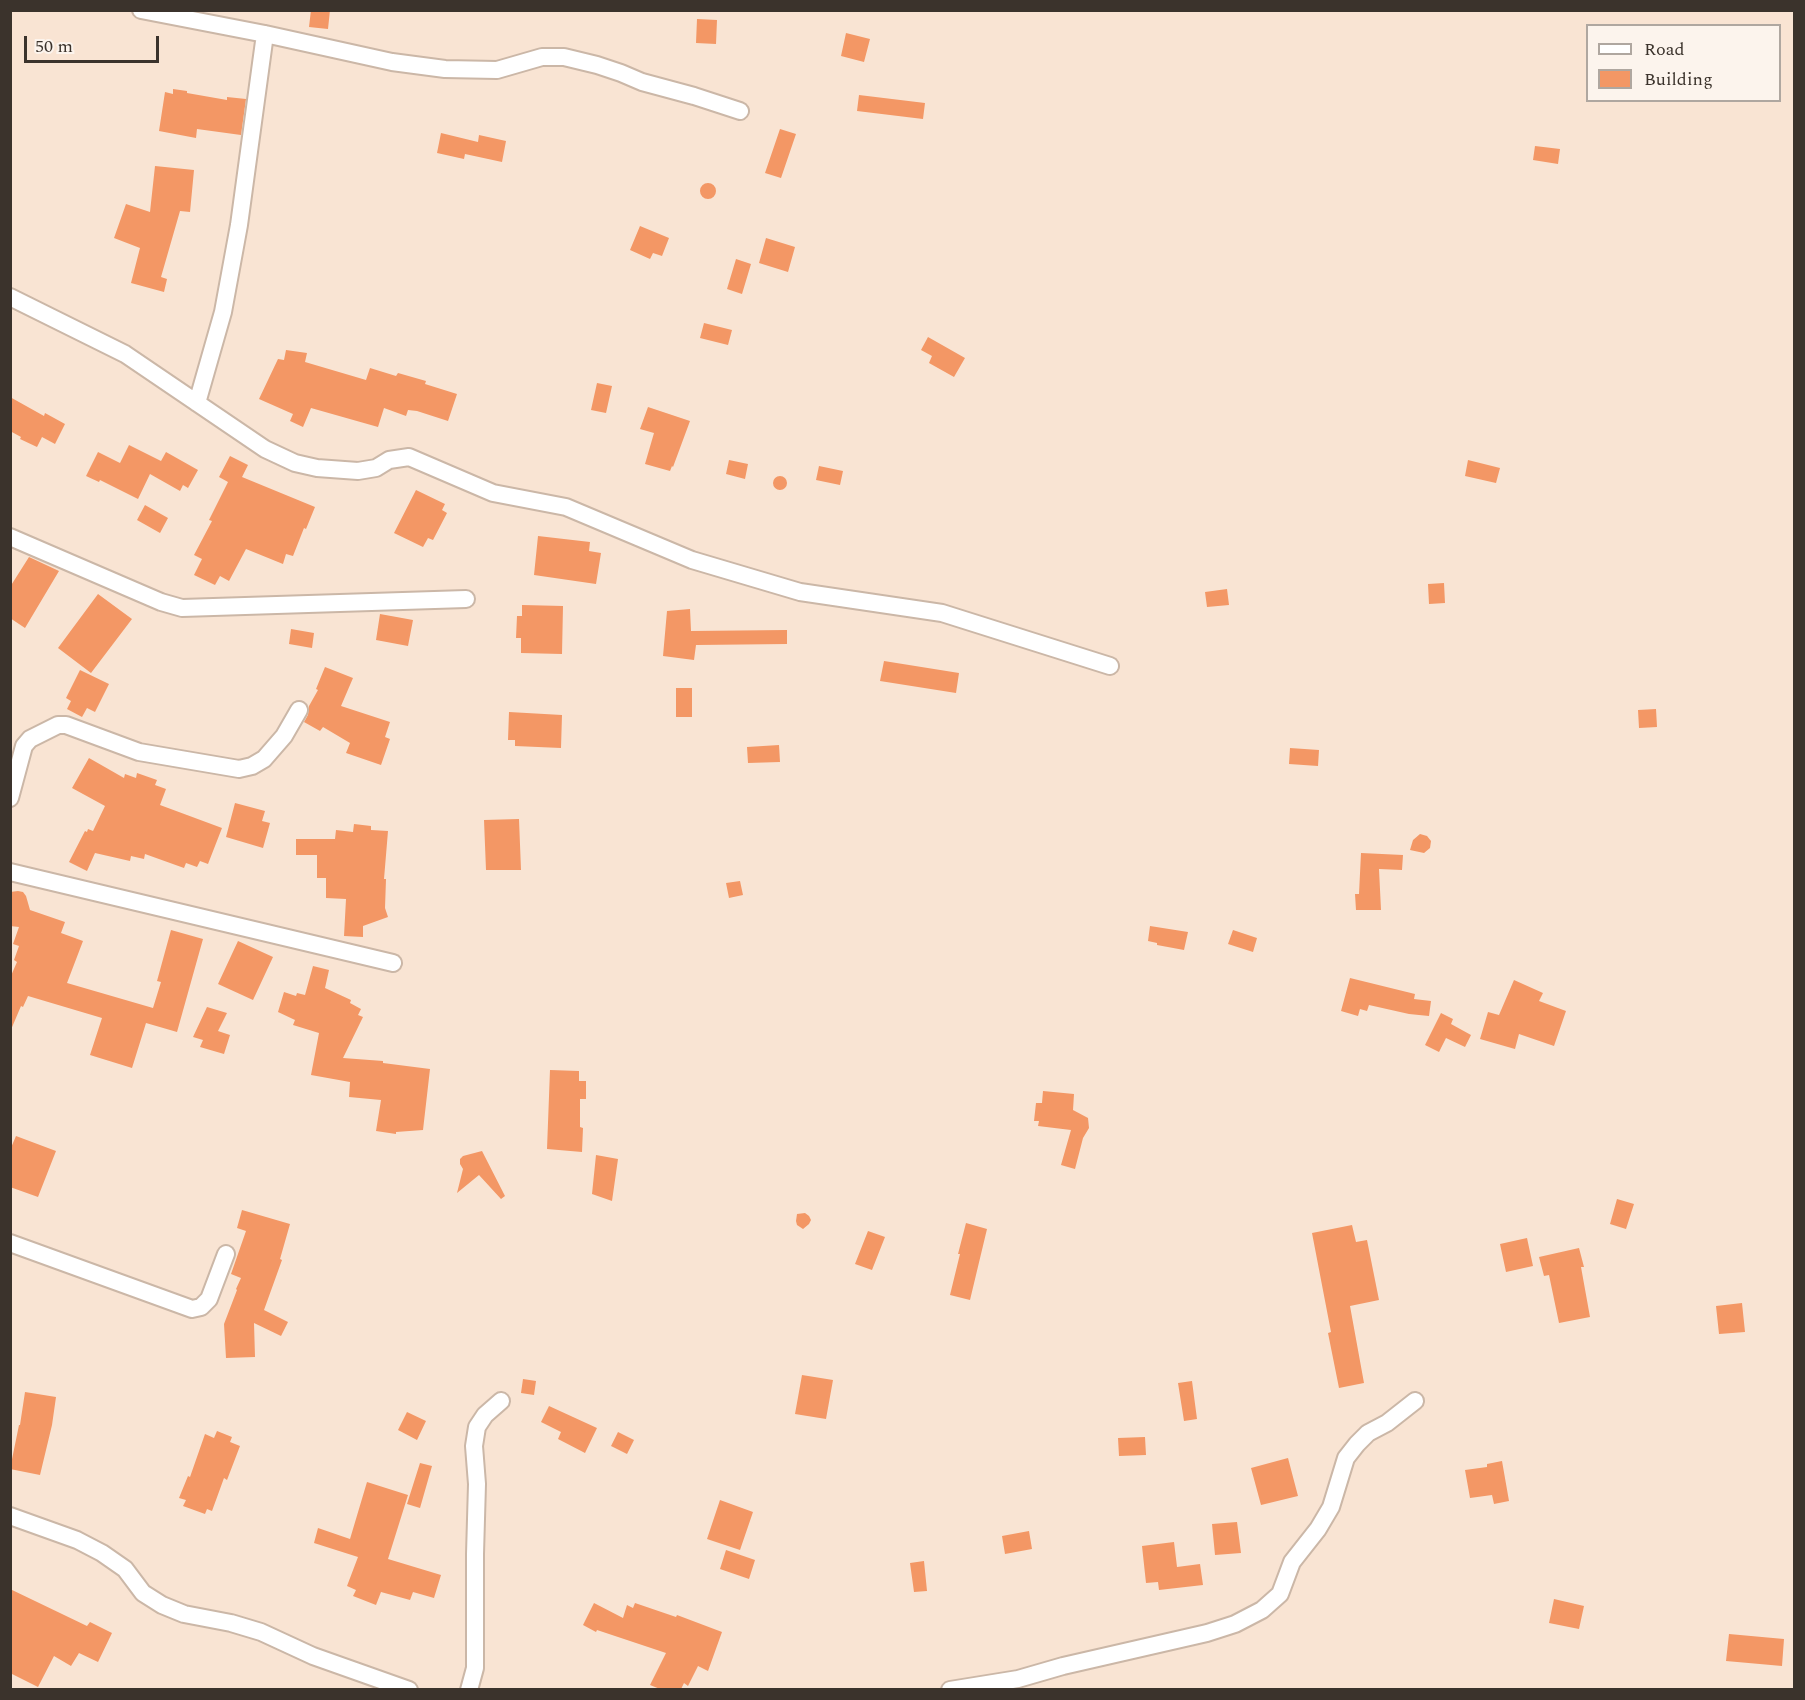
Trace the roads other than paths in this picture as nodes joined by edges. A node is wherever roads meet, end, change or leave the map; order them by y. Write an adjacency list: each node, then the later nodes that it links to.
1 (141, 10): 2 (street)
2 (265, 34): 3 (street); 5 (street)
3 (740, 111)
4 (10, 297): 5 (street)
5 (197, 403): 8 (street)
6 (10, 537): 7 (street)
7 (466, 599)
8 (1110, 666)
9 (299, 710): 10 (street)
10 (10, 798)
11 (10, 872): 12 (street)
12 (393, 963)
13 (10, 1243): 14 (street)
14 (226, 1254)
15 (501, 1401): 19 (street)
16 (1415, 1401): 20 (street)
17 (10, 1516): 18 (street)
18 (409, 1689)
19 (469, 1689)
20 (950, 1689)

